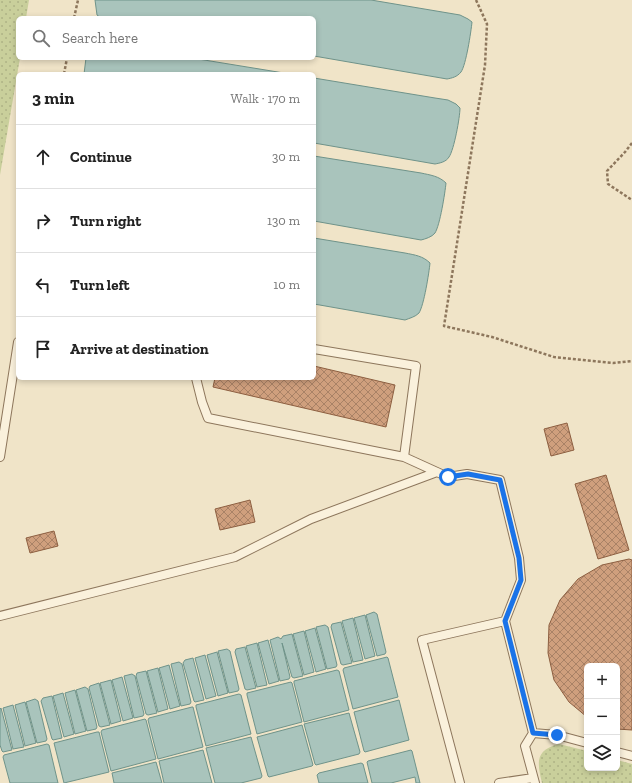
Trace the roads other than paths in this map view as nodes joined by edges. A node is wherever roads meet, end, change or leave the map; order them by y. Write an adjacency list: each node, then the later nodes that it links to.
1 (316, 349): 5 (lane)
2 (16, 355): 4 (lane)
3 (196, 380): 5 (lane)
4 (0, 457)
5 (404, 457): 6 (lane)
6 (436, 472): 7 (lane); 8 (lane)
7 (0, 616)
8 (505, 621): 9 (lane); 14 (lane)
9 (533, 733): 10 (lane); 13 (lane)
10 (584, 742)
11 (620, 753): 12 (lane)
12 (632, 756)
13 (534, 780): 15 (lane)
14 (460, 783)
15 (498, 783)

